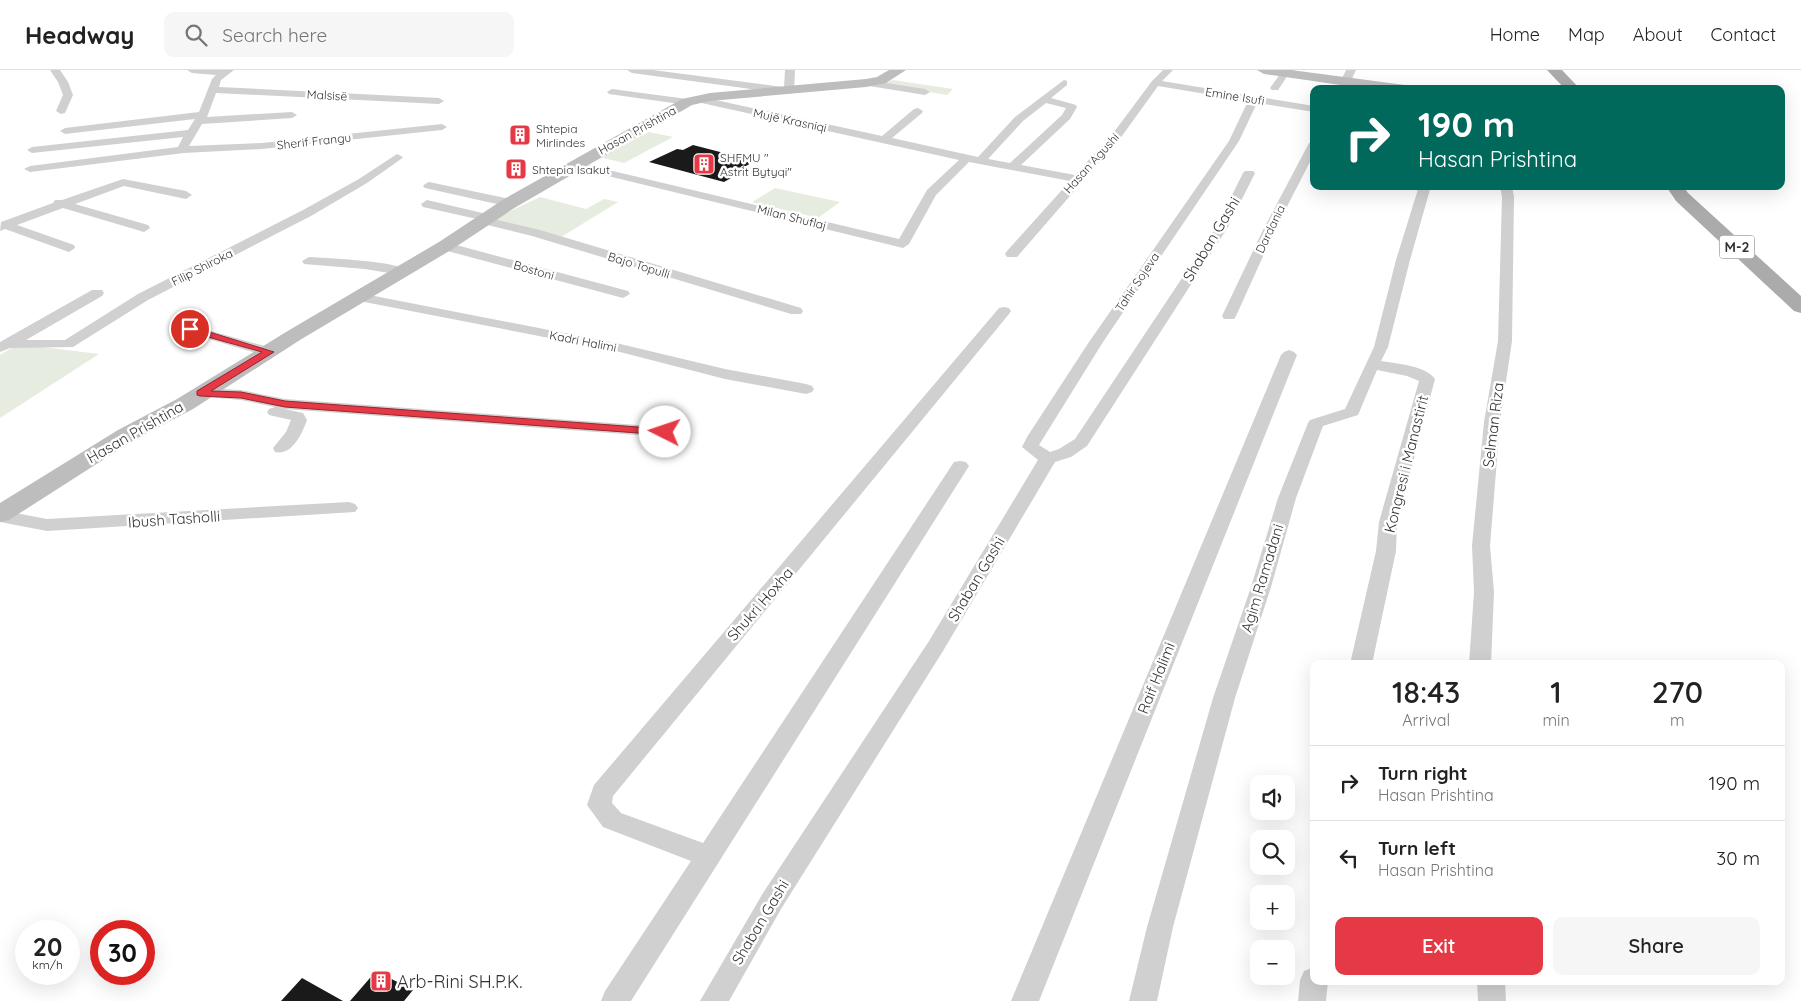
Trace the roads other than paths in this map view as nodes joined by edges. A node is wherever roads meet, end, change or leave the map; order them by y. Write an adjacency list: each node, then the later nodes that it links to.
1 (55, 70): 27 (street)
2 (192, 70): 9 (street)
3 (632, 70): 19 (street, Hasan Prishtina)
4 (790, 70): 19 (street)
5 (899, 70): 14 (street, Hasan Prishtina)
6 (1168, 70): 13 (street, Hasan Agushi)
7 (1264, 70): 10 (street)
8 (1554, 70): 16 (main road)
9 (226, 71): 18 (street)
10 (1287, 72): 11 (street); 17 (street)
11 (1346, 80): 15 (street)
12 (1064, 83): 22 (street)
13 (1155, 83): 23 (street, Emine Isufi); 45 (street, Hasan Agushi)
14 (866, 84): 19 (street, Hasan Prishtina); 21 (street, Hasan Prishtina)
15 (1379, 85)
16 (1569, 85)
17 (1275, 88)
18 (214, 90): 24 (street, Malsisë); 30 (street)
19 (789, 91): 25 (street, Hasan Prishtina)
20 (612, 92): 25 (street, Hasan Prishtina)
21 (925, 92)
22 (1044, 99): 40 (street); 42 (street)
23 (1254, 99): 26 (street, Emine Isufi); 78 (street, Tahir Sojeva)
24 (439, 101)
25 (692, 101): 34 (street, Mujë Krasniqi); 41 (street, Hasan Prishtina)
26 (1310, 108)
27 (61, 111)
28 (918, 111): 34 (street)
29 (292, 115): 30 (street, Sherif Frangu)
30 (201, 118): 32 (street, Sherif Frangu); 33 (street)
31 (442, 127): 36 (street, Sherif Frangu)
32 (65, 131)
33 (191, 132): 35 (street); 36 (street)
34 (884, 140): 39 (street, Mujë Krasniqi)
35 (32, 150)
36 (184, 150): 43 (street, Sherif Frangu)
37 (1310, 151): 68 (street, Dardania)
38 (397, 157): 70 (street, Filip Shiroka)
39 (968, 158): 40 (street, Mujë Krasniqi); 41 (street, Milan Shuflaj)
40 (980, 161): 42 (street, Mujë Krasniqi)
41 (575, 165): 52 (street, Hasan Prishtina)
42 (1012, 167): 45 (street, Mujë Krasniqi)
43 (30, 169)
44 (1249, 173): 78 (street, Shaban Gashi)
45 (1077, 179): 59 (street, Hasan Agushi)
46 (428, 186): 52 (street)
47 (1423, 190): 73 (street, Agim Ramadani)
48 (1507, 190): 83 (street, Selman Riza)
49 (1677, 190): 65 (main road, M-2)
50 (186, 195): 51 (street)
51 (60, 203): 55 (street); 56 (street)
52 (510, 203): 54 (street, Hasan Prishtina)
53 (427, 204): 54 (street)
54 (485, 219): 57 (street, Hasan Prishtina); 66 (street, Bajo Topulli)
55 (3, 226): 58 (street)
56 (144, 228)
57 (445, 246): 61 (street, Hasan Prishtina); 63 (street, Bostoni)
58 (69, 248)
59 (1012, 254)
60 (309, 261): 61 (street)
61 (401, 271): 64 (street, Hasan Prishtina)
62 (97, 292): 70 (street)
63 (623, 294)
64 (359, 297): 71 (street, Hasan Prishtina); 74 (street, Kadri Halimi)
65 (1801, 307)
66 (796, 311)
67 (1004, 311): 84 (street, Shukri Hoxha)
68 (1229, 316)
69 (190, 329): 71 (street)
70 (3, 346)
71 (270, 352): 75 (street, Hasan Prishtina)
72 (1289, 356): 89 (street, Raif Halimi)
73 (1372, 364): 82 (street, Kongresi i Manastirit); 90 (street, Agim Ramadani)
74 (806, 389)
75 (193, 398): 76 (street); 77 (street); 81 (street, Hasan Prishtina)
76 (665, 432)
77 (281, 448)
78 (1048, 458): 88 (street, Shaban Gashi)
79 (960, 466): 84 (street)
80 (349, 508): 81 (street, Ibush Tasholli)
81 (0, 515)
82 (1362, 660)
83 (1480, 660)
84 (708, 856): 87 (street)
85 (1314, 985): 91 (street)
86 (1491, 985): 92 (street)
87 (615, 1001)
88 (714, 1001)
89 (1025, 1001)
90 (1144, 1001)
91 (1312, 1001)
92 (1492, 1001)

